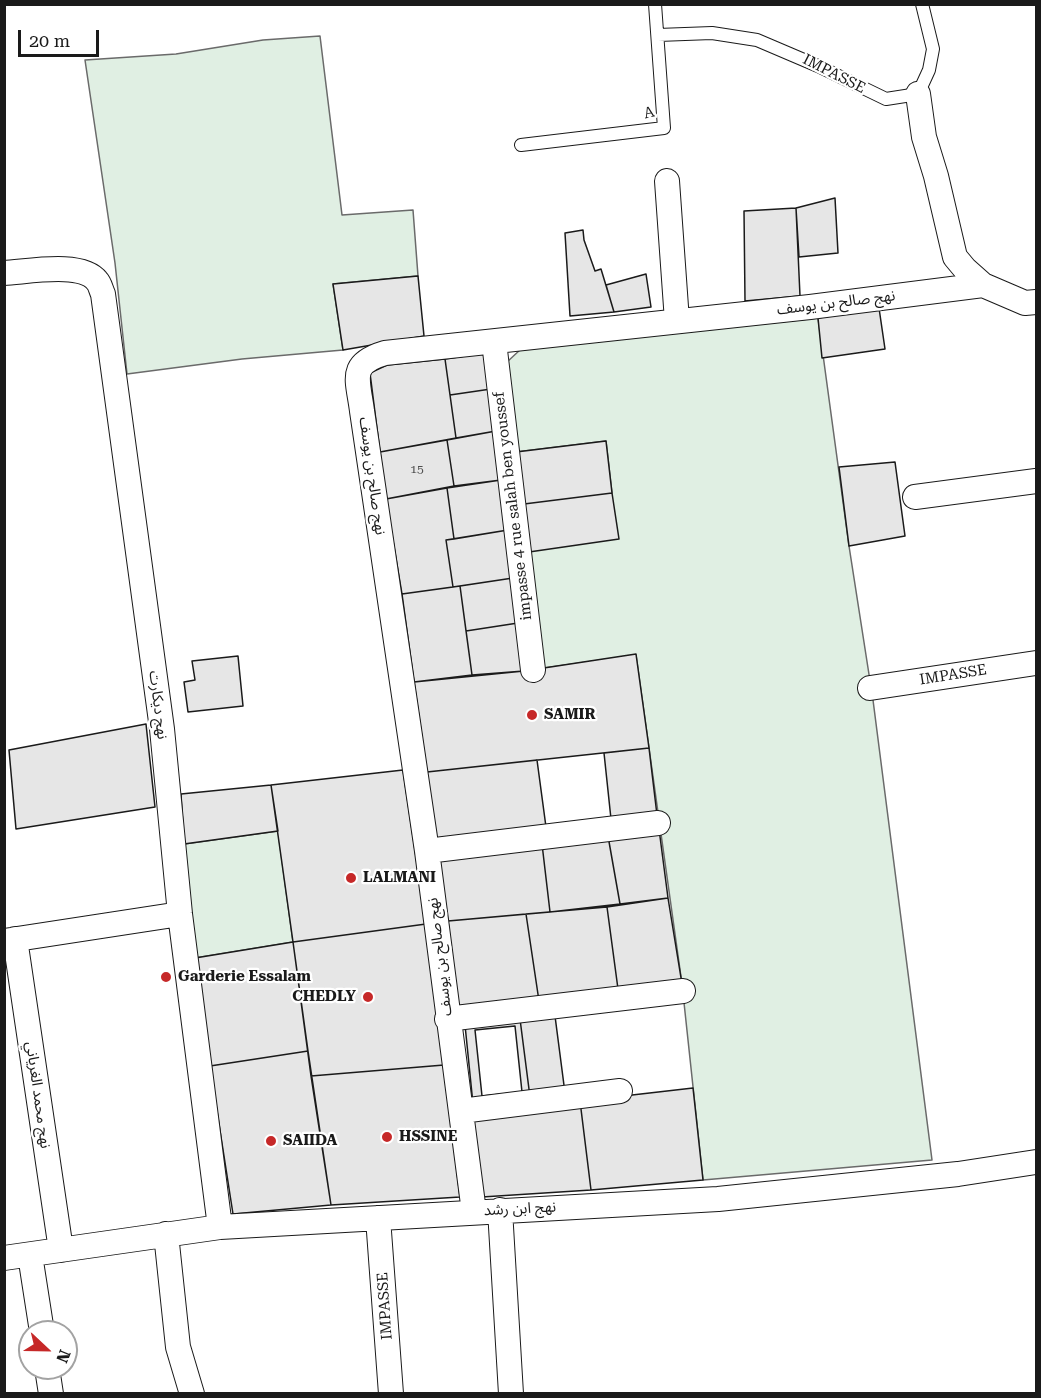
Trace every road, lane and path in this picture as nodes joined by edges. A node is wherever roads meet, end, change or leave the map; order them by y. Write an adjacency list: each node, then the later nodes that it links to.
1 (656, 4): 3 (lane, A)
2 (922, 4): 4 (lane)
3 (658, 35): 4 (lane, IMPASSE); 5 (lane, A)
4 (918, 94): 8 (street)
5 (521, 145)
6 (667, 181): 10 (street)
7 (4, 273): 19 (street, نهج ديكارت)
8 (983, 285): 9 (street); 10 (street, نهج صالح بن يوسف)
9 (1036, 302)
10 (677, 321): 11 (street, نهج صالح بن يوسف)
11 (494, 342): 15 (street, impasse 4 rue salah ben youssef); 18 (street, نهج صالح بن يوسف)
12 (1036, 481): 13 (street)
13 (915, 497)
14 (1036, 663): 16 (street, IMPASSE)
15 (533, 670)
16 (870, 688)
17 (658, 823): 18 (street)
18 (427, 851): 22 (street, نهج صالح بن يوسف)
19 (180, 914): 20 (street); 29 (street, نهج ديكارت)
20 (10, 940): 31 (street, نهج محمد الغرياني)
21 (683, 991): 22 (street)
22 (447, 1019): 24 (street, نهج صالح بن يوسف)
23 (620, 1091): 24 (street)
24 (461, 1111): 27 (street, نهج صالح بن يوسف)
25 (1036, 1162): 26 (street, نهج ابن رشد)
26 (500, 1210): 27 (street, نهج ابن رشد); 37 (street)
27 (474, 1212): 28 (street, نهج ابن رشد)
28 (378, 1218): 29 (street, نهج ابن رشد); 36 (street, IMPASSE)
29 (220, 1227): 30 (street, نهج ابن رشد)
30 (166, 1234): 31 (street, نهج ابن رشد); 35 (street)
31 (61, 1250): 32 (street, نهج ابن رشد)
32 (30, 1255): 33 (street, نهج ابن رشد); 34 (street)
33 (4, 1258)
34 (40, 1320)
35 (192, 1394)
36 (391, 1394)
37 (511, 1394)

